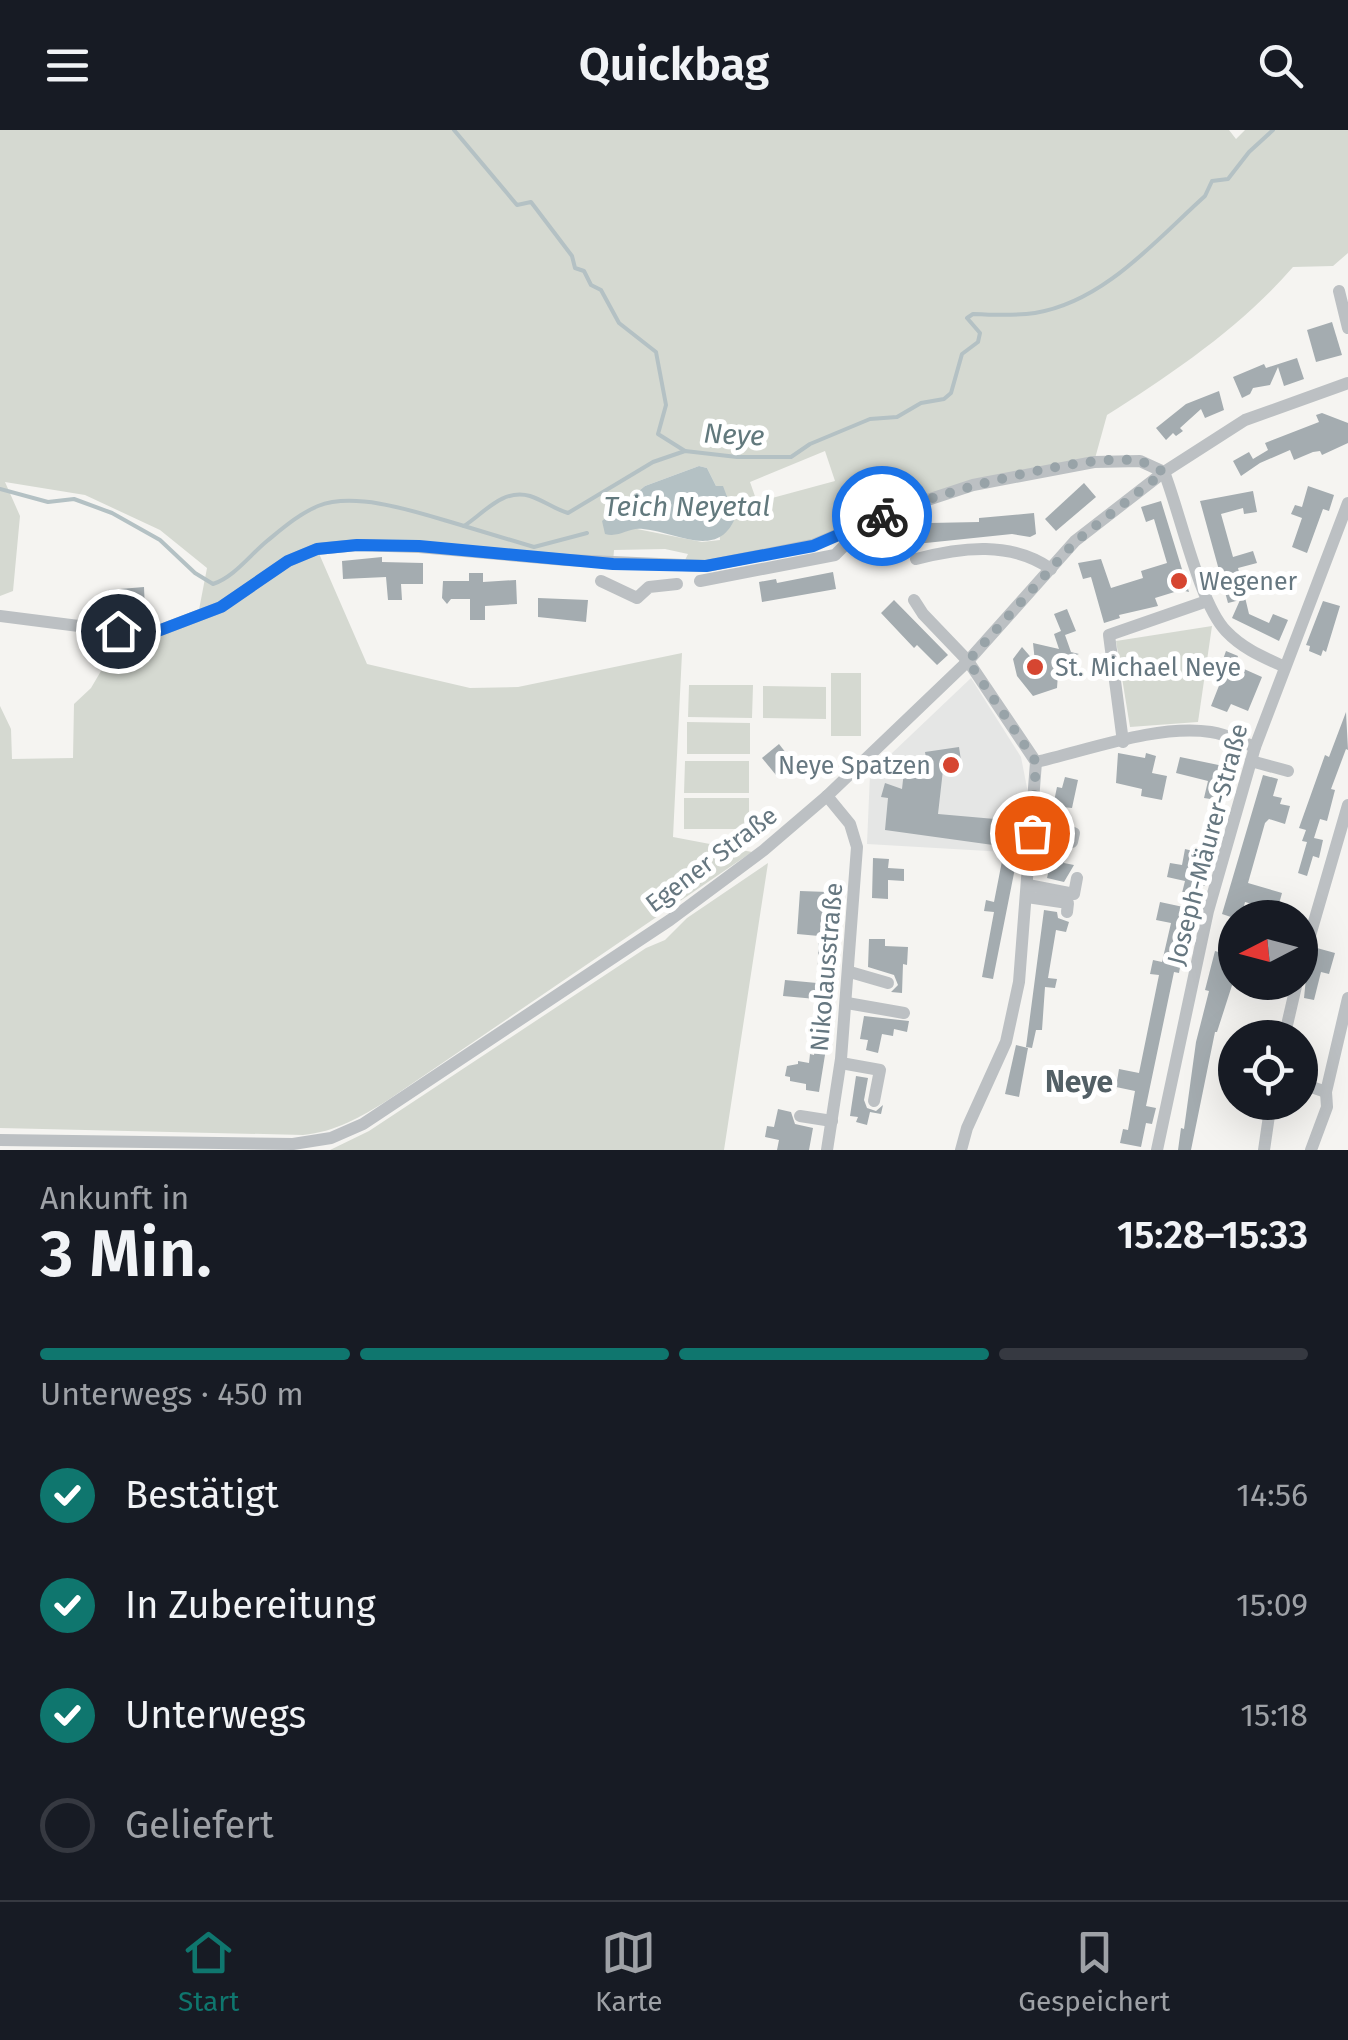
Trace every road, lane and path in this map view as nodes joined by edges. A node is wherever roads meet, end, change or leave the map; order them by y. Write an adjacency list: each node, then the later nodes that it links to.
1 (1339, 291): 2 (street)
2 (1348, 328)
3 (1348, 383): 4 (street, Egener Straße)
4 (1164, 472): 6 (street); 8 (street, Egener Straße); 13 (street)
5 (1348, 502): 16 (street, Joseph-Mäurer-Straße)
6 (849, 531): 10 (street); 14 (street)
7 (916, 560): 8 (street)
8 (1051, 569): 15 (street, Egener Straße)
9 (601, 581): 11 (street)
10 (700, 581)
11 (677, 584)
12 (914, 600): 15 (street)
13 (1207, 601): 16 (street); 17 (street)
14 (0, 616)
15 (968, 661): 19 (street); 21 (street, Egener Straße)
16 (1285, 667): 18 (street, Joseph-Mäurer-Straße)
17 (1123, 742): 18 (street); 19 (street)
18 (1253, 754): 20 (street); 45 (street, Joseph-Mäurer-Straße)
19 (1036, 762): 23 (street)
20 (1288, 771)
21 (828, 796): 29 (street, Nikolausstraße); 42 (street, Egener Straße)
22 (1348, 805): 27 (street)
23 (1032, 824): 24 (street); 26 (street)
24 (1072, 842)
25 (1077, 878): 26 (street)
26 (1028, 891): 28 (street); 44 (street)
27 (1318, 908)
28 (1067, 912)
29 (850, 972): 30 (street); 32 (street, Nikolausstraße)
30 (888, 983)
31 (1348, 998): 36 (street)
32 (847, 1003): 33 (street); 34 (street, Nikolausstraße)
33 (904, 1013)
34 (841, 1063): 37 (street); 40 (street, Nikolausstraße)
35 (1318, 1089): 36 (street)
36 (1326, 1092): 47 (street)
37 (874, 1101)
38 (800, 1116): 40 (street)
39 (1269, 1120): 46 (street)
40 (831, 1126): 41 (street); 43 (street, Nikolausstraße)
41 (814, 1128)
42 (0, 1140)
43 (827, 1150)
44 (962, 1150)
45 (1158, 1150)
46 (1264, 1150)
47 (1312, 1150)

